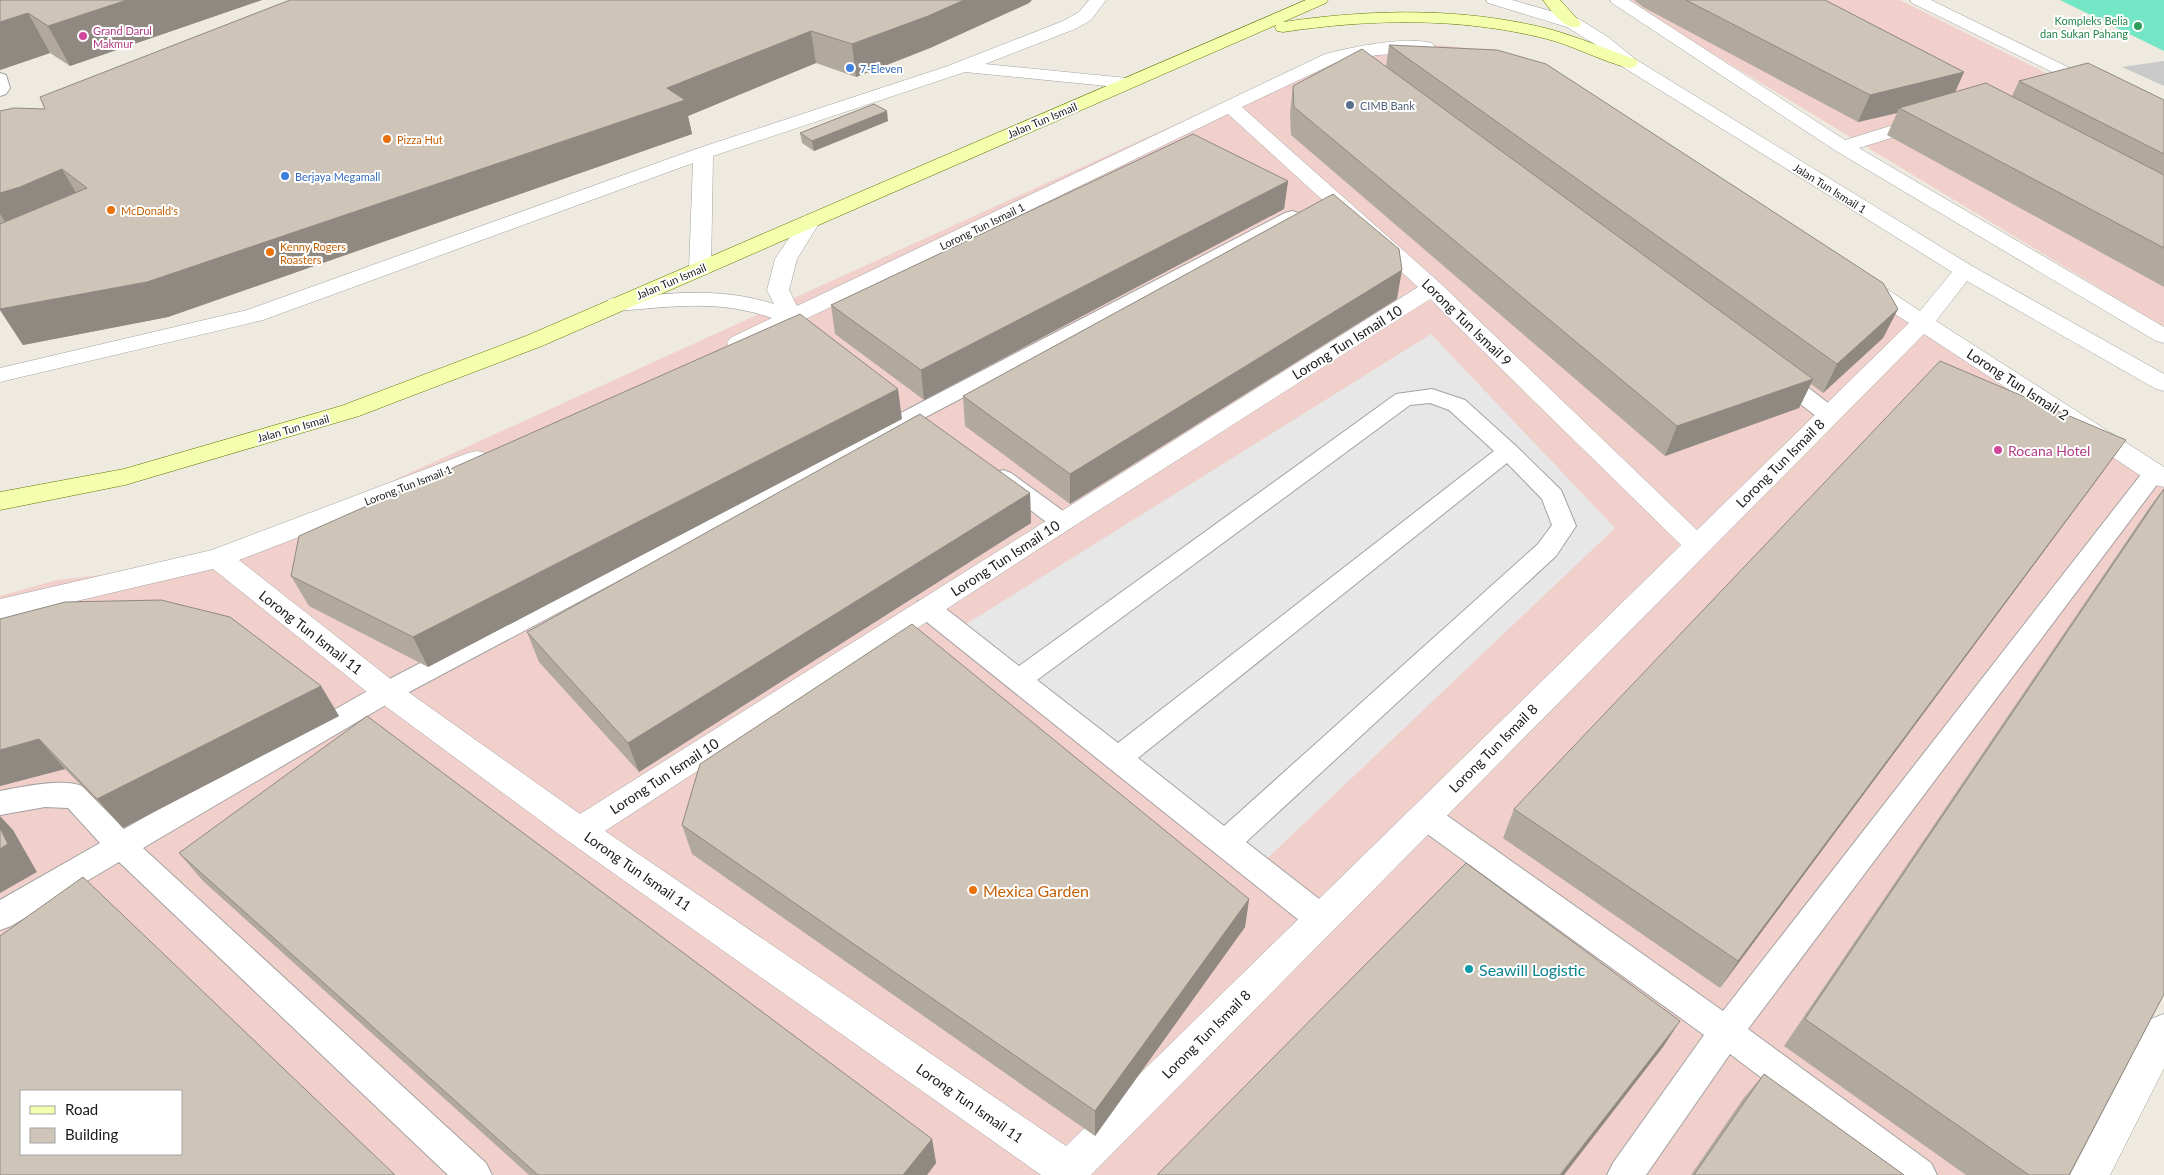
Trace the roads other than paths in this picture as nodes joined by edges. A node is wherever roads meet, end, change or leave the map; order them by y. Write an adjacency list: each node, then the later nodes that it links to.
1 (1098, 0): 12 (street)
2 (1320, 0): 8 (main road, Jalan Tun Ismail)
3 (1494, 0): 7 (street, Jalan Tun Ismail 1)
4 (1551, 0): 7 (main road)
5 (1618, 0): 22 (street)
6 (1918, 0): 15 (street)
7 (1573, 23): 11 (street, Jalan Tun Ismail 1)
8 (1226, 40): 11 (main road); 16 (main road, Jalan Tun Ismail)
9 (1445, 49): 10 (street, Lorong Tun Ismail 1)
10 (1350, 53): 13 (lane); 19 (street, Lorong Tun Ismail 1)
11 (1629, 63): 27 (street, Jalan Tun Ismail 1)
12 (954, 70): 16 (street); 23 (street)
13 (1373, 70)
14 (0, 78): 18 (lane)
15 (2077, 78): 17 (street); 21 (street)
16 (1127, 83): 25 (main road, Jalan Tun Ismail)
17 (2049, 85)
18 (0, 91)
19 (1230, 106): 24 (street, Lorong Tun Ismail 9); 32 (street, Lorong Tun Ismail 1)
20 (1943, 115): 22 (street)
21 (2164, 121)
22 (1843, 147): 33 (street)
23 (703, 153): 26 (street); 36 (street)
24 (1330, 198): 29 (street, Lorong Tun Ismail 9); 50 (lane)
25 (811, 220): 26 (main road, Jalan Tun Ismail); 32 (street)
26 (700, 268): 30 (main road, Jalan Tun Ismail)
27 (1964, 271): 31 (street, Lorong Tun Ismail 8); 37 (street, Jalan Tun Ismail 1)
28 (1848, 274): 31 (street)
29 (1432, 288): 44 (street, Lorong Tun Ismail 10); 45 (street, Lorong Tun Ismail 9)
30 (617, 304): 32 (street); 43 (main road, Jalan Tun Ismail)
31 (1922, 322): 38 (street, Lorong Tun Ismail 8); 42 (street, Lorong Tun Ismail 2)
32 (800, 323): 34 (street, Lorong Tun Ismail 1)
33 (2164, 336)
34 (714, 355)
35 (1766, 367): 38 (lane)
36 (0, 375)
37 (2164, 384)
38 (1829, 414): 45 (street, Lorong Tun Ismail 8)
39 (501, 450): 46 (street, Lorong Tun Ismail 1)
40 (1508, 450): 49 (lane); 51 (lane); 55 (lane)
41 (984, 465): 44 (lane)
42 (2159, 476): 60 (lane)
43 (0, 501)
44 (1062, 522): 47 (street, Lorong Tun Ismail 10)
45 (1698, 546): 53 (street, Lorong Tun Ismail 8)
46 (218, 558): 48 (street, Lorong Tun Ismail 1); 50 (street, Lorong Tun Ismail 11)
47 (927, 608): 49 (lane); 54 (street, Lorong Tun Ismail 10)
48 (0, 609)
49 (1018, 680): 51 (lane)
50 (387, 692): 54 (street, Lorong Tun Ismail 11); 56 (lane)
51 (1118, 758): 55 (lane)
52 (0, 803): 56 (lane)
53 (1425, 816): 58 (street, Lorong Tun Ismail 8); 60 (lane)
54 (579, 831): 61 (street, Lorong Tun Ismail 11)
55 (1225, 844): 58 (lane)
56 (121, 846): 57 (lane); 62 (lane)
57 (0, 916)
58 (1321, 919): 61 (street, Lorong Tun Ismail 8)
59 (2164, 1031): 65 (street)
60 (1726, 1032): 63 (lane); 64 (lane)
61 (1066, 1173)
62 (474, 1175)
63 (1625, 1175)
64 (1919, 1175)
65 (2089, 1175)

